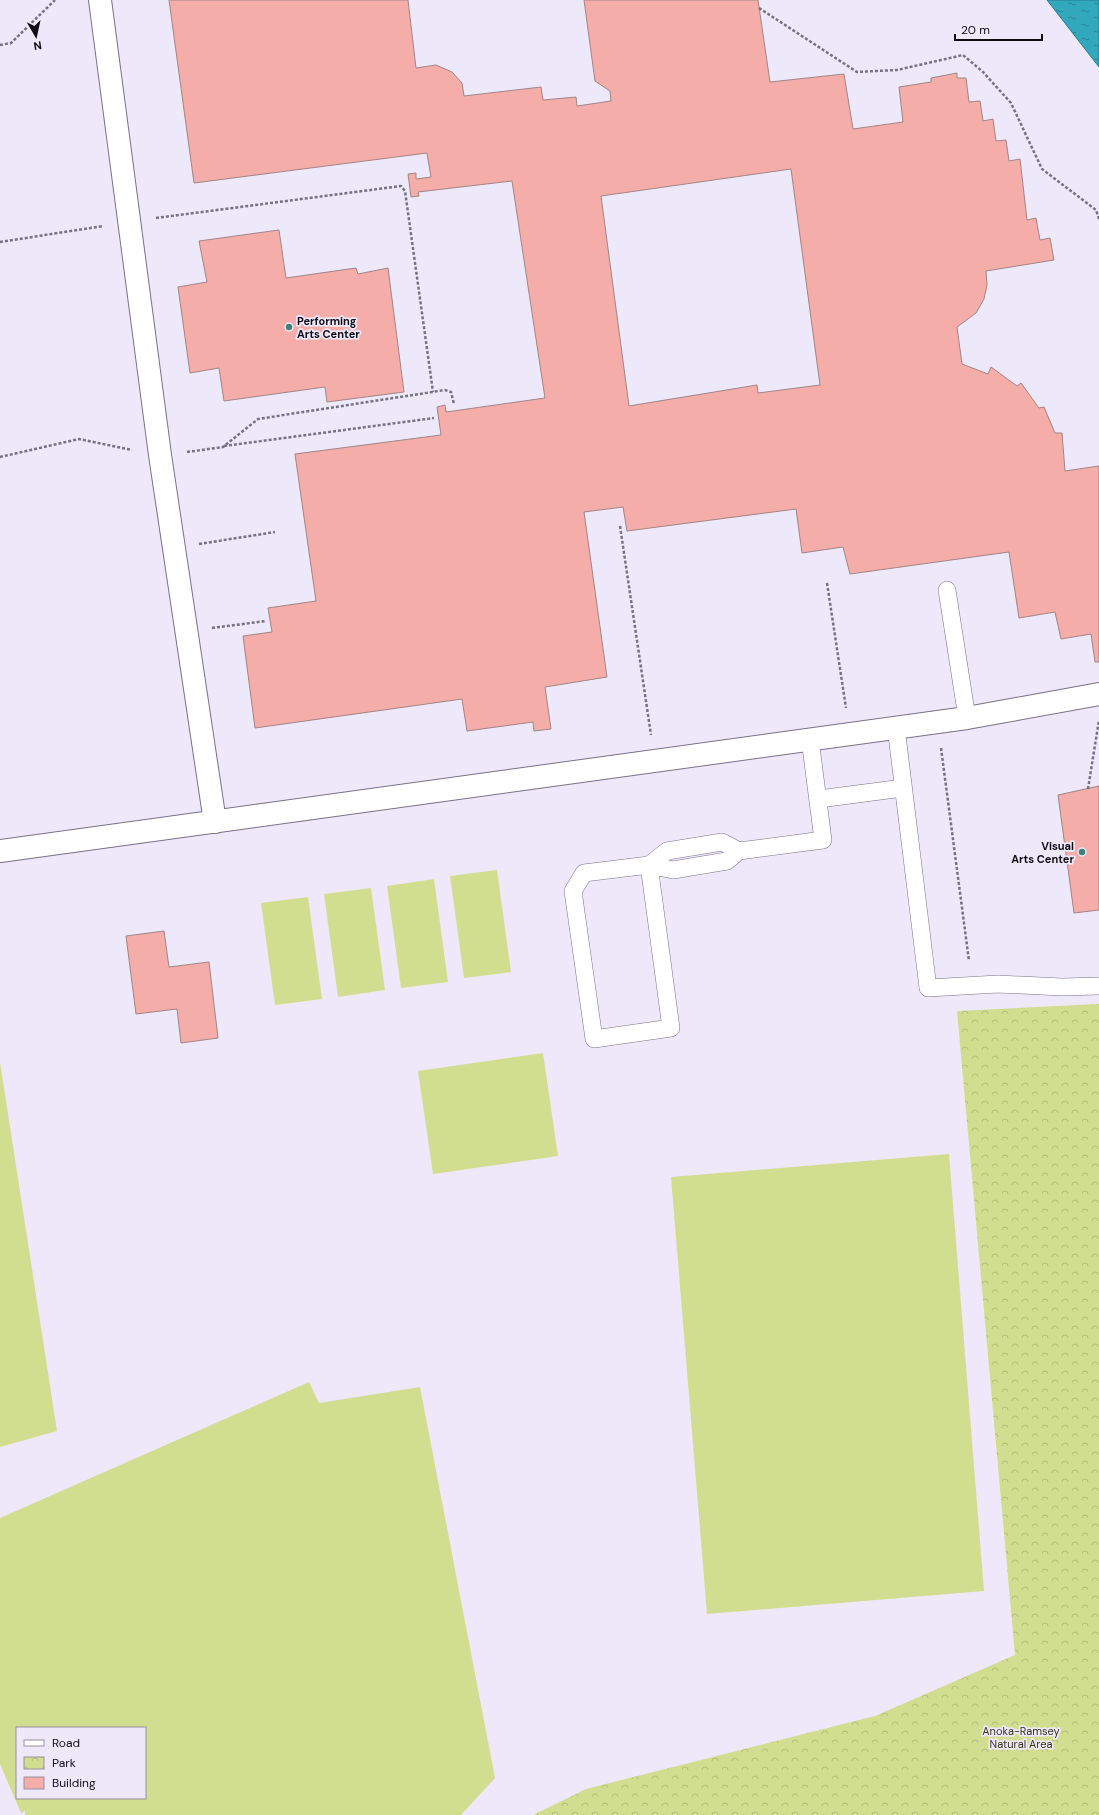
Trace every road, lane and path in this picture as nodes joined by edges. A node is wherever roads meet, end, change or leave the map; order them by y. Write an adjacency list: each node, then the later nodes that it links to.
1 (55, 0): 4 (path)
2 (100, 0): 6 (street)
3 (760, 8): 5 (path)
4 (0, 45)
5 (1099, 219)
6 (129, 222): 7 (path); 8 (path); 12 (street)
7 (0, 242)
8 (433, 392): 9 (path); 11 (path)
9 (454, 404)
10 (434, 418): 11 (path)
11 (223, 446): 12 (path)
12 (171, 454): 13 (path); 32 (street)
13 (0, 458)
14 (620, 526): 27 (path)
15 (275, 532): 16 (path)
16 (195, 545)
17 (828, 583): 22 (path)
18 (947, 590): 23 (lane)
19 (266, 620): 20 (path)
20 (207, 628)
21 (1099, 694): 23 (street)
22 (846, 713)
23 (967, 718): 25 (street)
24 (1099, 720): 30 (path, bridge)
25 (938, 722): 26 (street); 35 (path)
26 (896, 727): 28 (street); 29 (lane)
27 (652, 739)
28 (810, 739): 31 (lane); 32 (street)
29 (904, 788): 31 (lane); 35 (lane)
30 (1088, 788)
31 (819, 800): 34 (lane)
32 (215, 822): 33 (street)
33 (0, 851)
34 (650, 865): 34 (lane)
35 (973, 986): 36 (lane)
36 (1099, 986)

